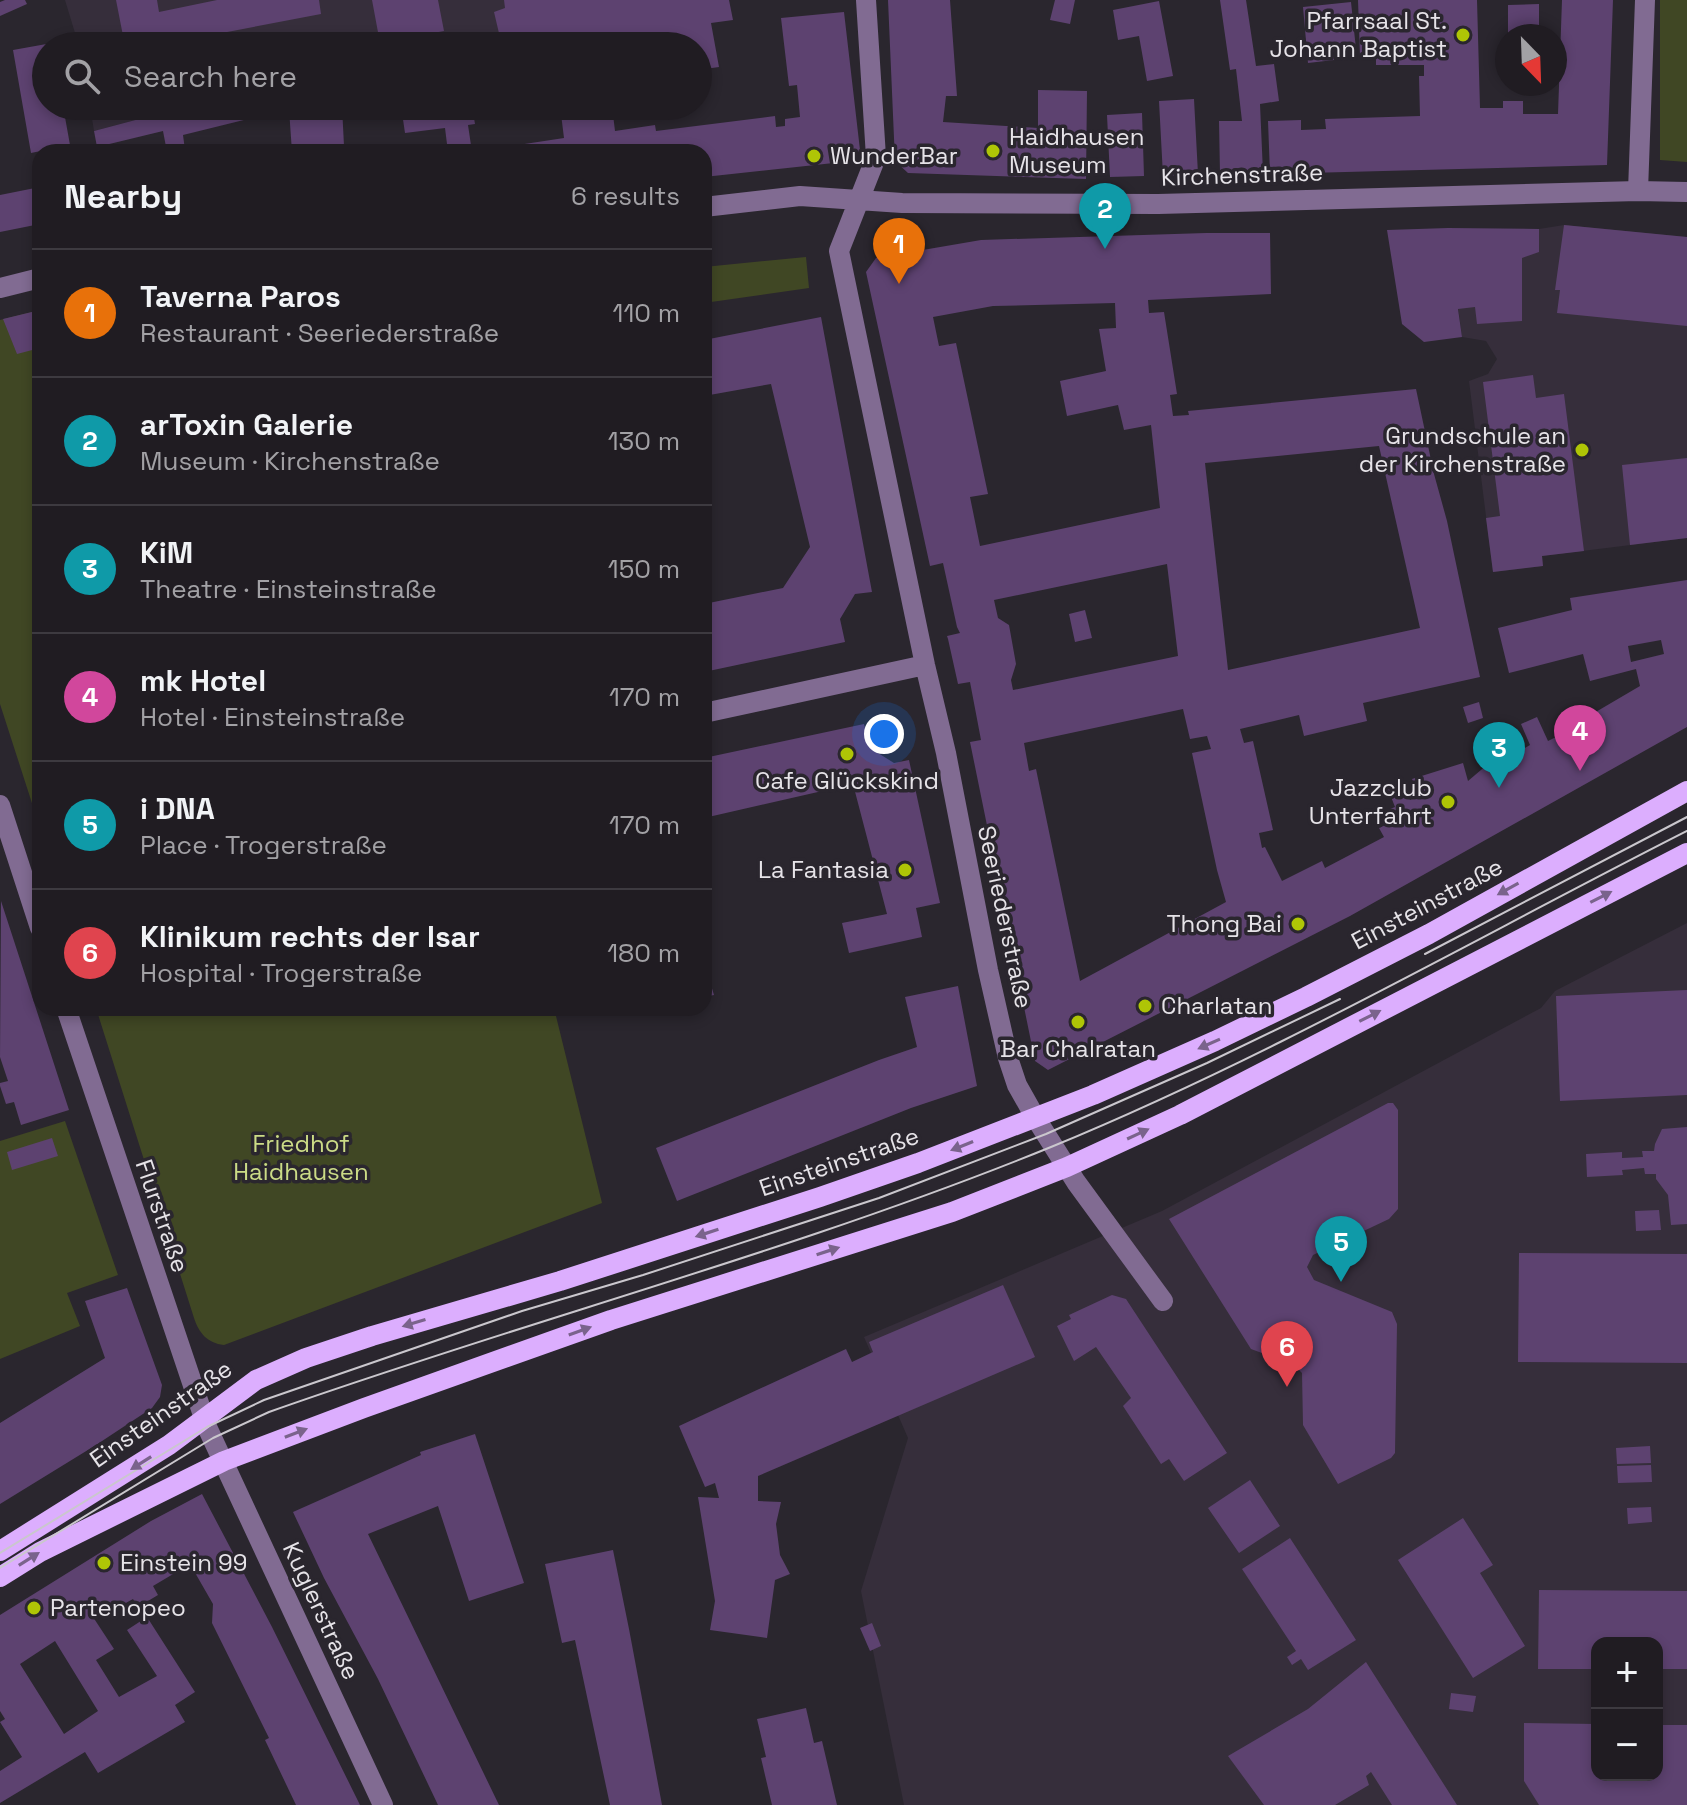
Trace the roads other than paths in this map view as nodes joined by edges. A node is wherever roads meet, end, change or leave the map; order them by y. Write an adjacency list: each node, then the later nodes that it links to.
1 (866, 0): 5 (street, Seeriederstraße)
2 (1645, 0): 3 (street)
3 (1638, 191): 4 (street, Kirchenstraße); 5 (street, Kirchenstraße)
4 (1687, 192)
5 (859, 201): 6 (street, Kirchenstraße); 9 (street, Seeriederstraße)
6 (712, 206)
7 (32, 280): 8 (street)
8 (0, 288)
9 (925, 665): 10 (street); 16 (street, Seeriederstraße)
10 (712, 711)
11 (1687, 791): 16 (main road, Einsteinstraße, one-way to 16)
12 (0, 805): 14 (street)
13 (1687, 853): 17 (main road, one-way to 13)
14 (32, 903)
15 (69, 1016): 19 (street, Flurstraße)
16 (1035, 1117): 17 (street, Seeriederstraße); 19 (main road, Einsteinstraße, one-way to 19)
17 (1067, 1167): 18 (street, Seeriederstraße); 21 (main road, one-way to 17)
18 (1163, 1301)
19 (204, 1418): 20 (street, Flurstraße); 22 (main road, Einsteinstraße, one-way to 22)
20 (213, 1438): 21 (street, Kuglerstraße)
21 (224, 1461): 23 (main road, one-way to 21); 24 (street, Kuglerstraße)
22 (0, 1551)
23 (0, 1577)
24 (383, 1805)

